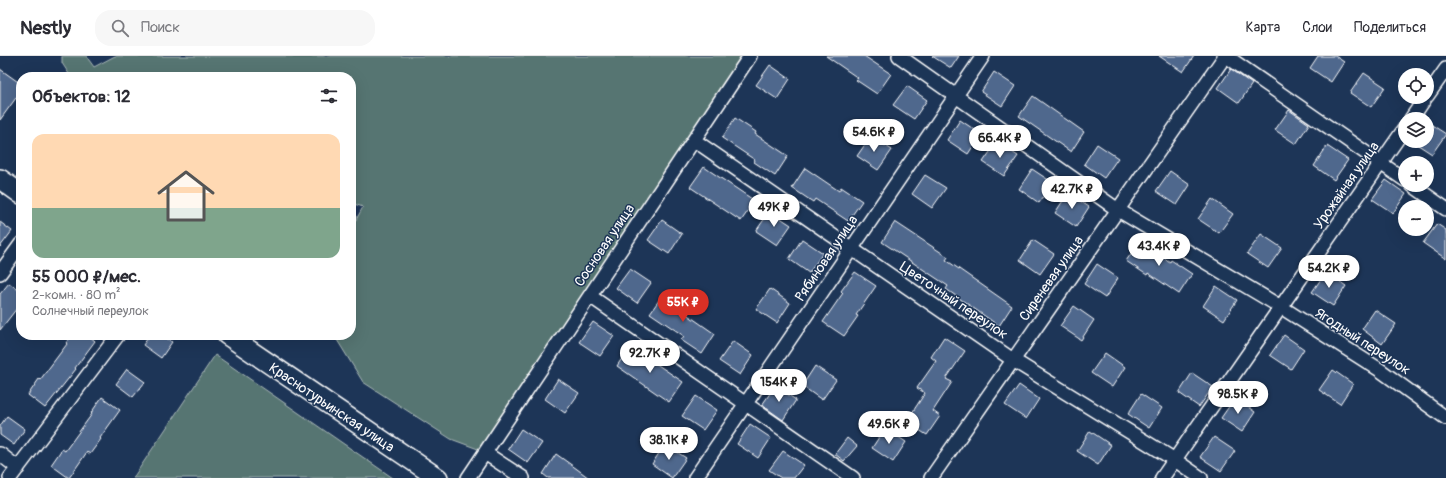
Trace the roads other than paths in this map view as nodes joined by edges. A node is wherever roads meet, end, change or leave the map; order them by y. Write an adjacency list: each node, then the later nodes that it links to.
1 (750, 56): 9 (street, Сосновая улица)
2 (899, 56): 7 (street, Ягодный переулок)
3 (983, 56): 7 (street, Рябиновая улица)
4 (1226, 56): 10 (street); 16 (street, Сиреневая улица)
5 (1446, 68): 6 (street)
6 (1434, 86)
7 (956, 96): 16 (street, Ягодный переулок); 17 (street, Рябиновая улица)
8 (1398, 138): 10 (street, Урожайная улица)
9 (694, 140): 17 (street, Цветочный переулок); 20 (street, Сосновая улица)
10 (1380, 163): 11 (street); 21 (street, Урожайная улица)
11 (1398, 175)
12 (0, 179): 13 (main road)
13 (16, 190)
14 (1422, 192): 15 (street)
15 (1446, 209)
16 (1118, 210): 21 (street, Ягодный переулок); 24 (street, Сиреневая улица)
17 (851, 249): 24 (street, Цветочный переулок); 25 (street, Рябиновая улица)
18 (16, 251): 19 (street)
19 (0, 273)
20 (590, 296): 25 (street); 27 (street, Сосновая улица)
21 (1281, 307): 26 (street, Ягодный переулок); 29 (street, Урожайная улица)
22 (114, 340): 30 (street)
23 (234, 340): 31 (main road, Краснотурьинская улица)
24 (1014, 360): 29 (street, Цветочный переулок); 36 (street, Сиреневая улица)
25 (746, 403): 34 (street, Рябиновая улица); 35 (street)
26 (1446, 418)
27 (485, 453): 32 (street, Сосновая улица); 33 (street)
28 (0, 454): 30 (street)
29 (1175, 460): 37 (street, Урожайная улица); 38 (street, Цветочный переулок)
30 (14, 473)
31 (438, 478)
32 (468, 478)
33 (523, 478)
34 (694, 478)
35 (853, 478)
36 (931, 478)
37 (1162, 478)
38 (1201, 478)

